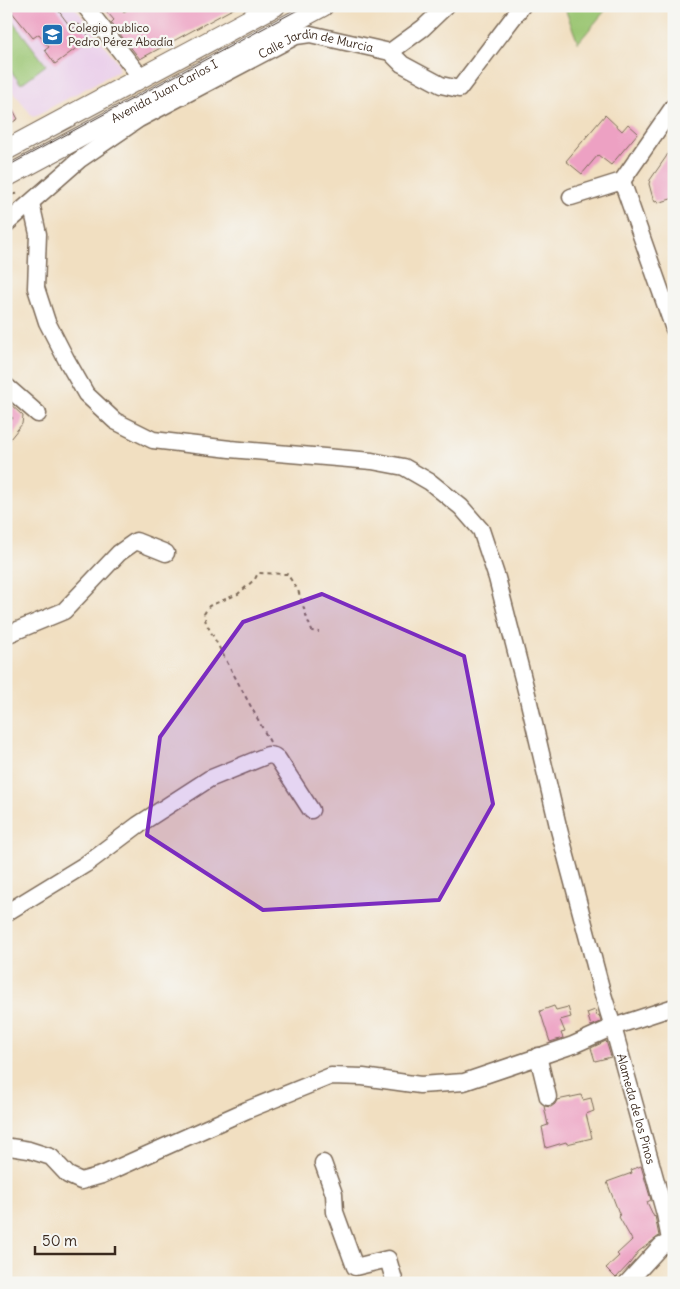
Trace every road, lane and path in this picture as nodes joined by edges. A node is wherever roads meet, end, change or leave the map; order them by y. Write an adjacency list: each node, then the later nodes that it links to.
1 (85, 6): 8 (street)
2 (254, 6): 8 (street)
3 (275, 6): 12 (main road, Avenida Juan Carlos I)
4 (322, 6): 13 (main road, Avenida Juan Carlos I)
5 (446, 6): 7 (street, Calle Jardín de Murcia)
6 (522, 6): 7 (street, Calle Jardín de Murcia)
7 (390, 52): 16 (street, Calle Jardín de Murcia)
8 (136, 71): 11 (street)
9 (674, 106): 10 (street)
10 (667, 129): 14 (street)
11 (6, 142)
12 (6, 150)
13 (6, 177)
14 (622, 180): 15 (street); 18 (street)
15 (571, 197)
16 (31, 203): 17 (street, Calle Jardín de Murcia); 28 (street, Alameda de los Pinos)
17 (6, 224)
18 (674, 329)
19 (6, 386): 20 (street)
20 (38, 414)
21 (166, 553): 23 (street)
22 (319, 632): 24 (path)
23 (6, 635)
24 (274, 756): 25 (street); 26 (street)
25 (311, 810)
26 (6, 913)
27 (674, 1007): 28 (street)
28 (613, 1027): 29 (street); 33 (street, Alameda de los Pinos)
29 (538, 1056): 30 (street); 31 (street)
30 (548, 1097)
31 (6, 1148)
32 (324, 1163): 34 (street)
33 (672, 1246): 35 (street)
34 (395, 1283)
35 (627, 1283)

